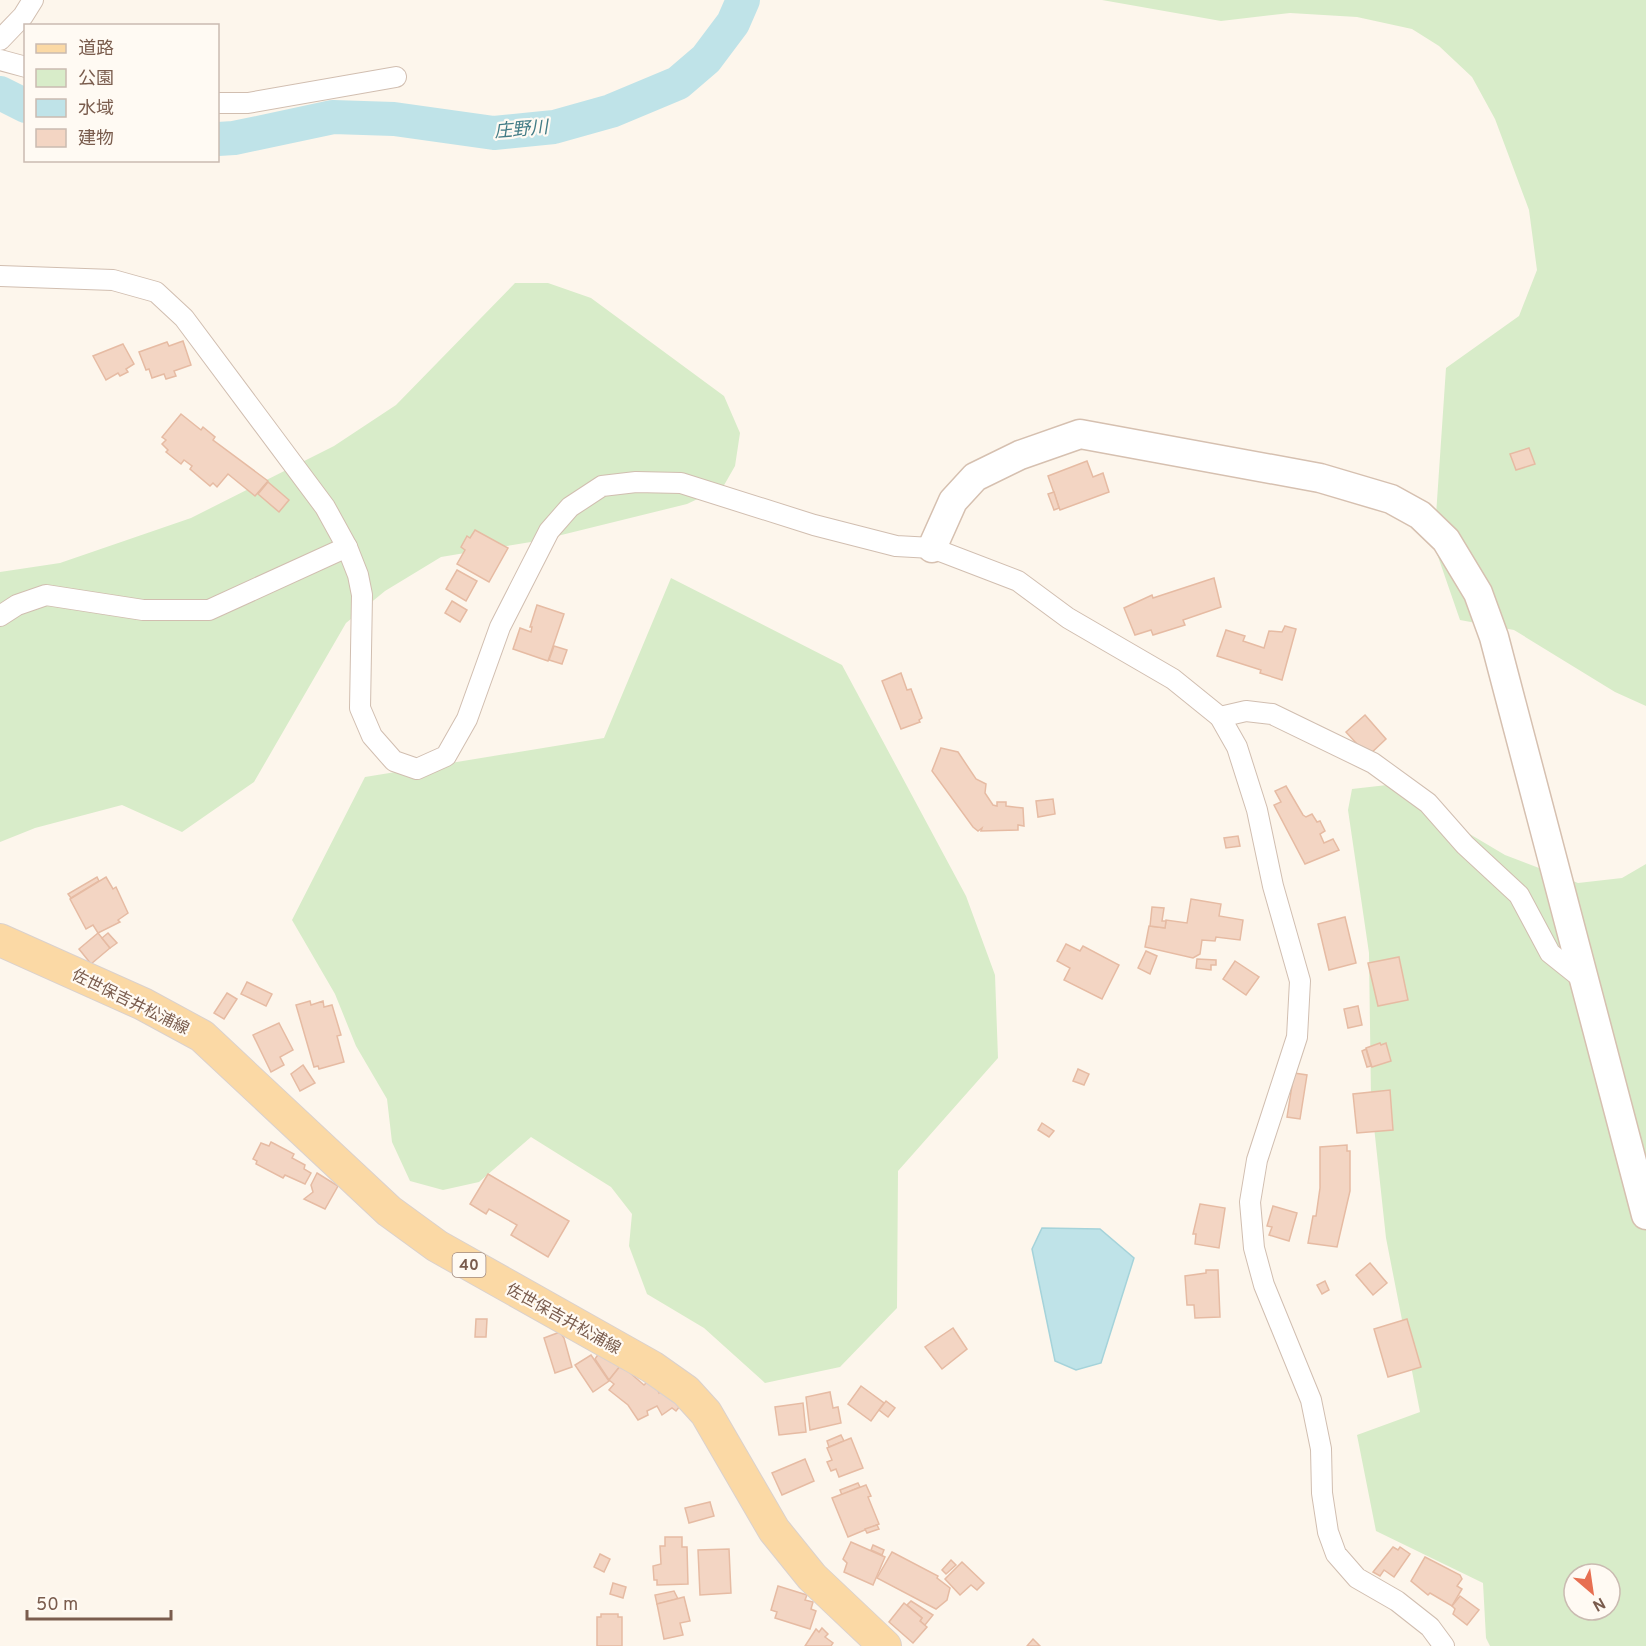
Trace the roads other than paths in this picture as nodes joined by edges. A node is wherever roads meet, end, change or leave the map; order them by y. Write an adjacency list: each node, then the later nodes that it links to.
1 (33, 0): 2 (street)
2 (0, 40)
3 (0, 60): 4 (street)
4 (24, 66)
5 (396, 77): 6 (street)
6 (219, 103)
7 (0, 276): 8 (street)
8 (346, 547): 9 (street); 10 (street)
9 (932, 548): 11 (street); 13 (street)
10 (0, 616)
11 (1220, 717): 13 (street); 16 (street)
12 (0, 940): 15 (main road, 佐世保吉井松浦線 / 40)
13 (1585, 981): 14 (street)
14 (1646, 1215)
15 (885, 1646)
16 (1444, 1646)

